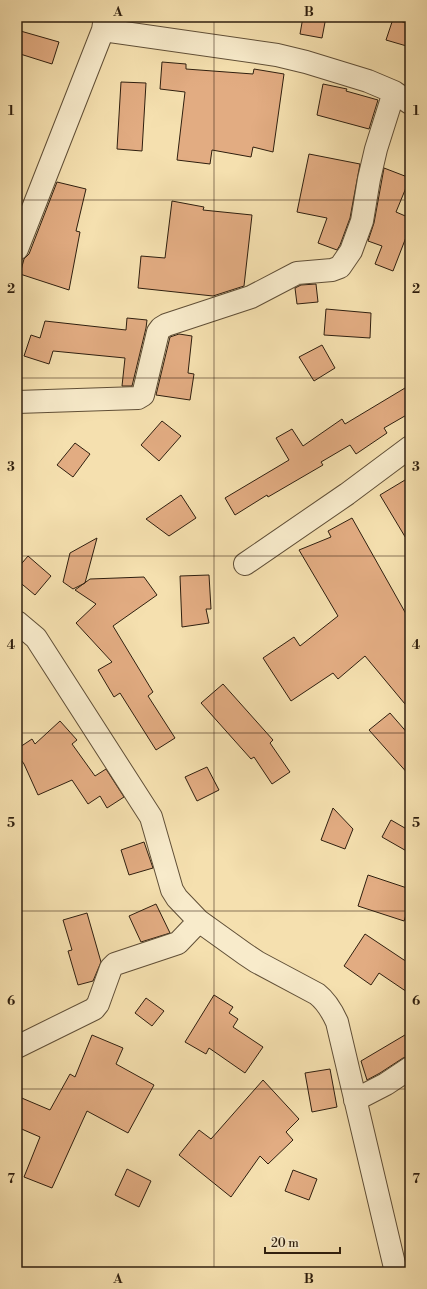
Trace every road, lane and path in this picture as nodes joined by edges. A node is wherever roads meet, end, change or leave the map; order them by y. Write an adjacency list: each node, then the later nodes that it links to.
1 (104, 23): 2 (street); 3 (street)
2 (402, 97): 4 (street)
3 (17, 249)
4 (17, 402)
5 (410, 447): 6 (street)
6 (245, 564)
7 (17, 622): 8 (street)
8 (199, 922): 9 (street); 11 (street)
9 (17, 1047)
10 (410, 1068): 11 (street)
11 (355, 1100): 12 (street)
12 (396, 1272)

